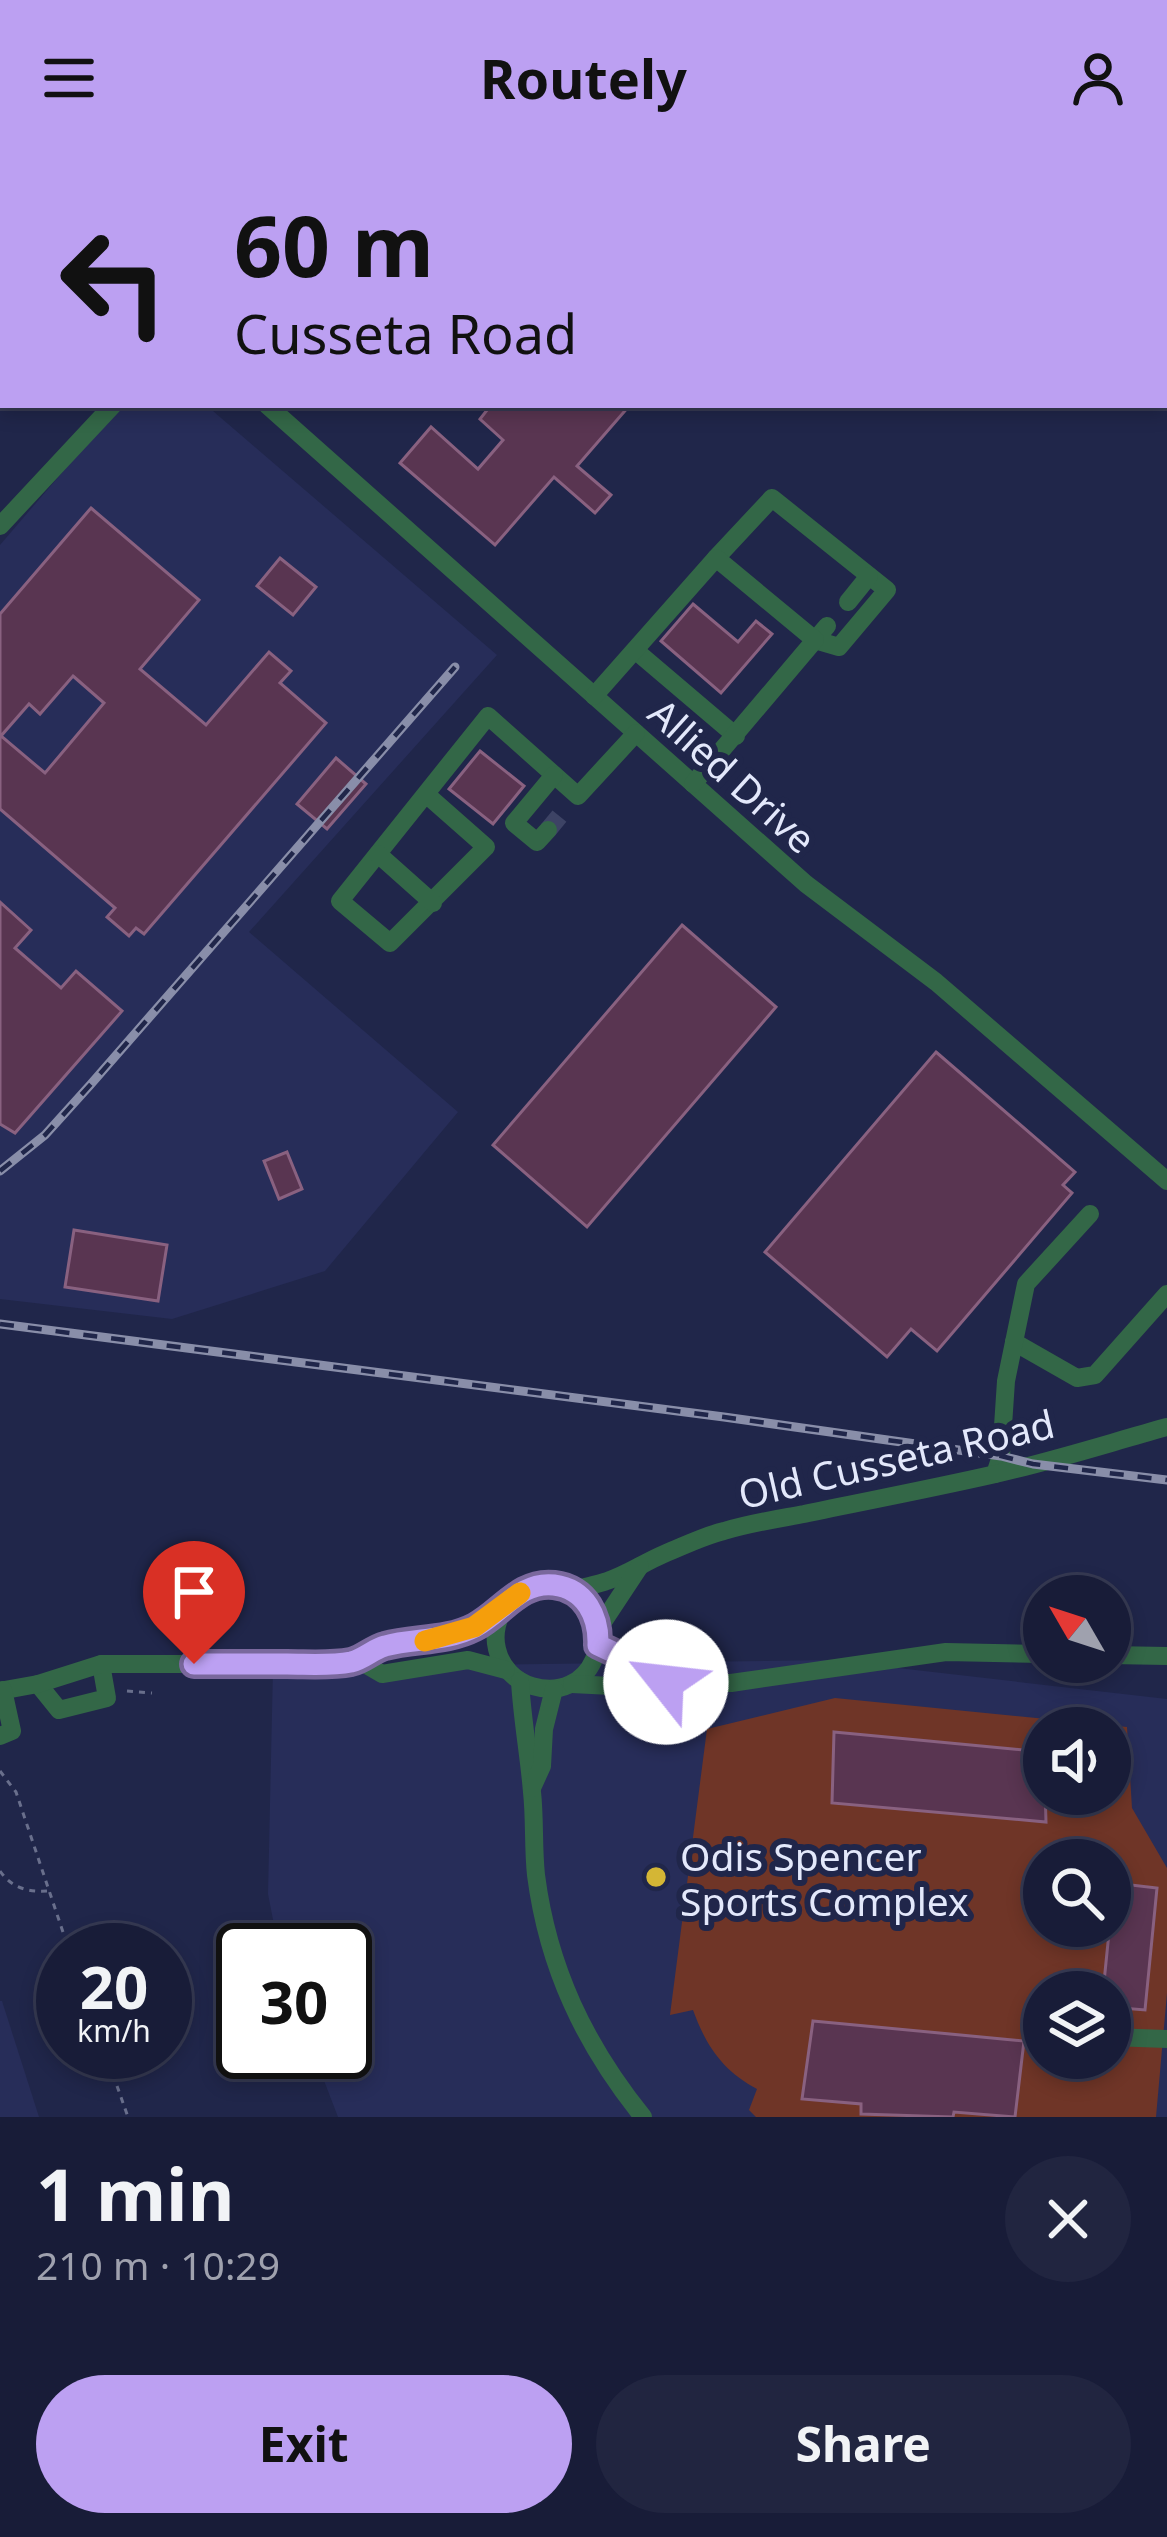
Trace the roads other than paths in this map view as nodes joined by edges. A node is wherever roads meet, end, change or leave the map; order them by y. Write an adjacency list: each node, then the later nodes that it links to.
1 (110, 408): 3 (street)
2 (270, 408): 9 (street, Allied Drive)
3 (0, 526)
4 (716, 558): 5 (street); 7 (street); 8 (street)
5 (869, 575): 6 (street); 7 (street)
6 (848, 602)
7 (821, 633): 11 (street)
8 (636, 651): 9 (street); 11 (street)
9 (594, 696): 10 (street, Allied Drive)
10 (635, 733): 13 (street, Allied Drive); 15 (street)
11 (736, 736): 13 (street)
12 (554, 775): 14 (street); 15 (street); 17 (street)
13 (693, 784): 22 (street, Allied Drive)
14 (427, 794): 19 (street); 20 (street)
15 (578, 796): 16 (street)
16 (562, 813)
17 (514, 823): 18 (street); 19 (street)
18 (548, 830)
19 (486, 847): 21 (street)
20 (378, 854): 21 (street); 21 (street)
21 (433, 903)
22 (1167, 1181)
23 (1090, 1214): 25 (street)
24 (1167, 1294): 25 (street)
25 (1014, 1342): 27 (street)
26 (1167, 1427): 27 (street, Old Cusseta Road)
27 (995, 1474): 28 (street, Old Cusseta Road)
28 (643, 1562): 29 (street, Old Cusseta Road); 31 (street)
29 (570, 1590): 30 (street); 31 (street)
30 (507, 1603): 35 (street); 37 (street)
31 (599, 1637): 38 (street); 40 (street)
32 (1023, 1654): 38 (street)
33 (1131, 1655): 34 (street)
34 (1167, 1656)
35 (358, 1660): 36 (street); 37 (street)
36 (101, 1664): 39 (street); 39 (street)
37 (513, 1675): 40 (street); 43 (street)
38 (666, 1682): 40 (street)
39 (38, 1684): 41 (street)
40 (562, 1686): 43 (street)
41 (1, 1690): 42 (street)
42 (0, 1736)
43 (532, 1795): 46 (street)
44 (1131, 2038): 45 (street)
45 (1167, 2039)
46 (643, 2117)

